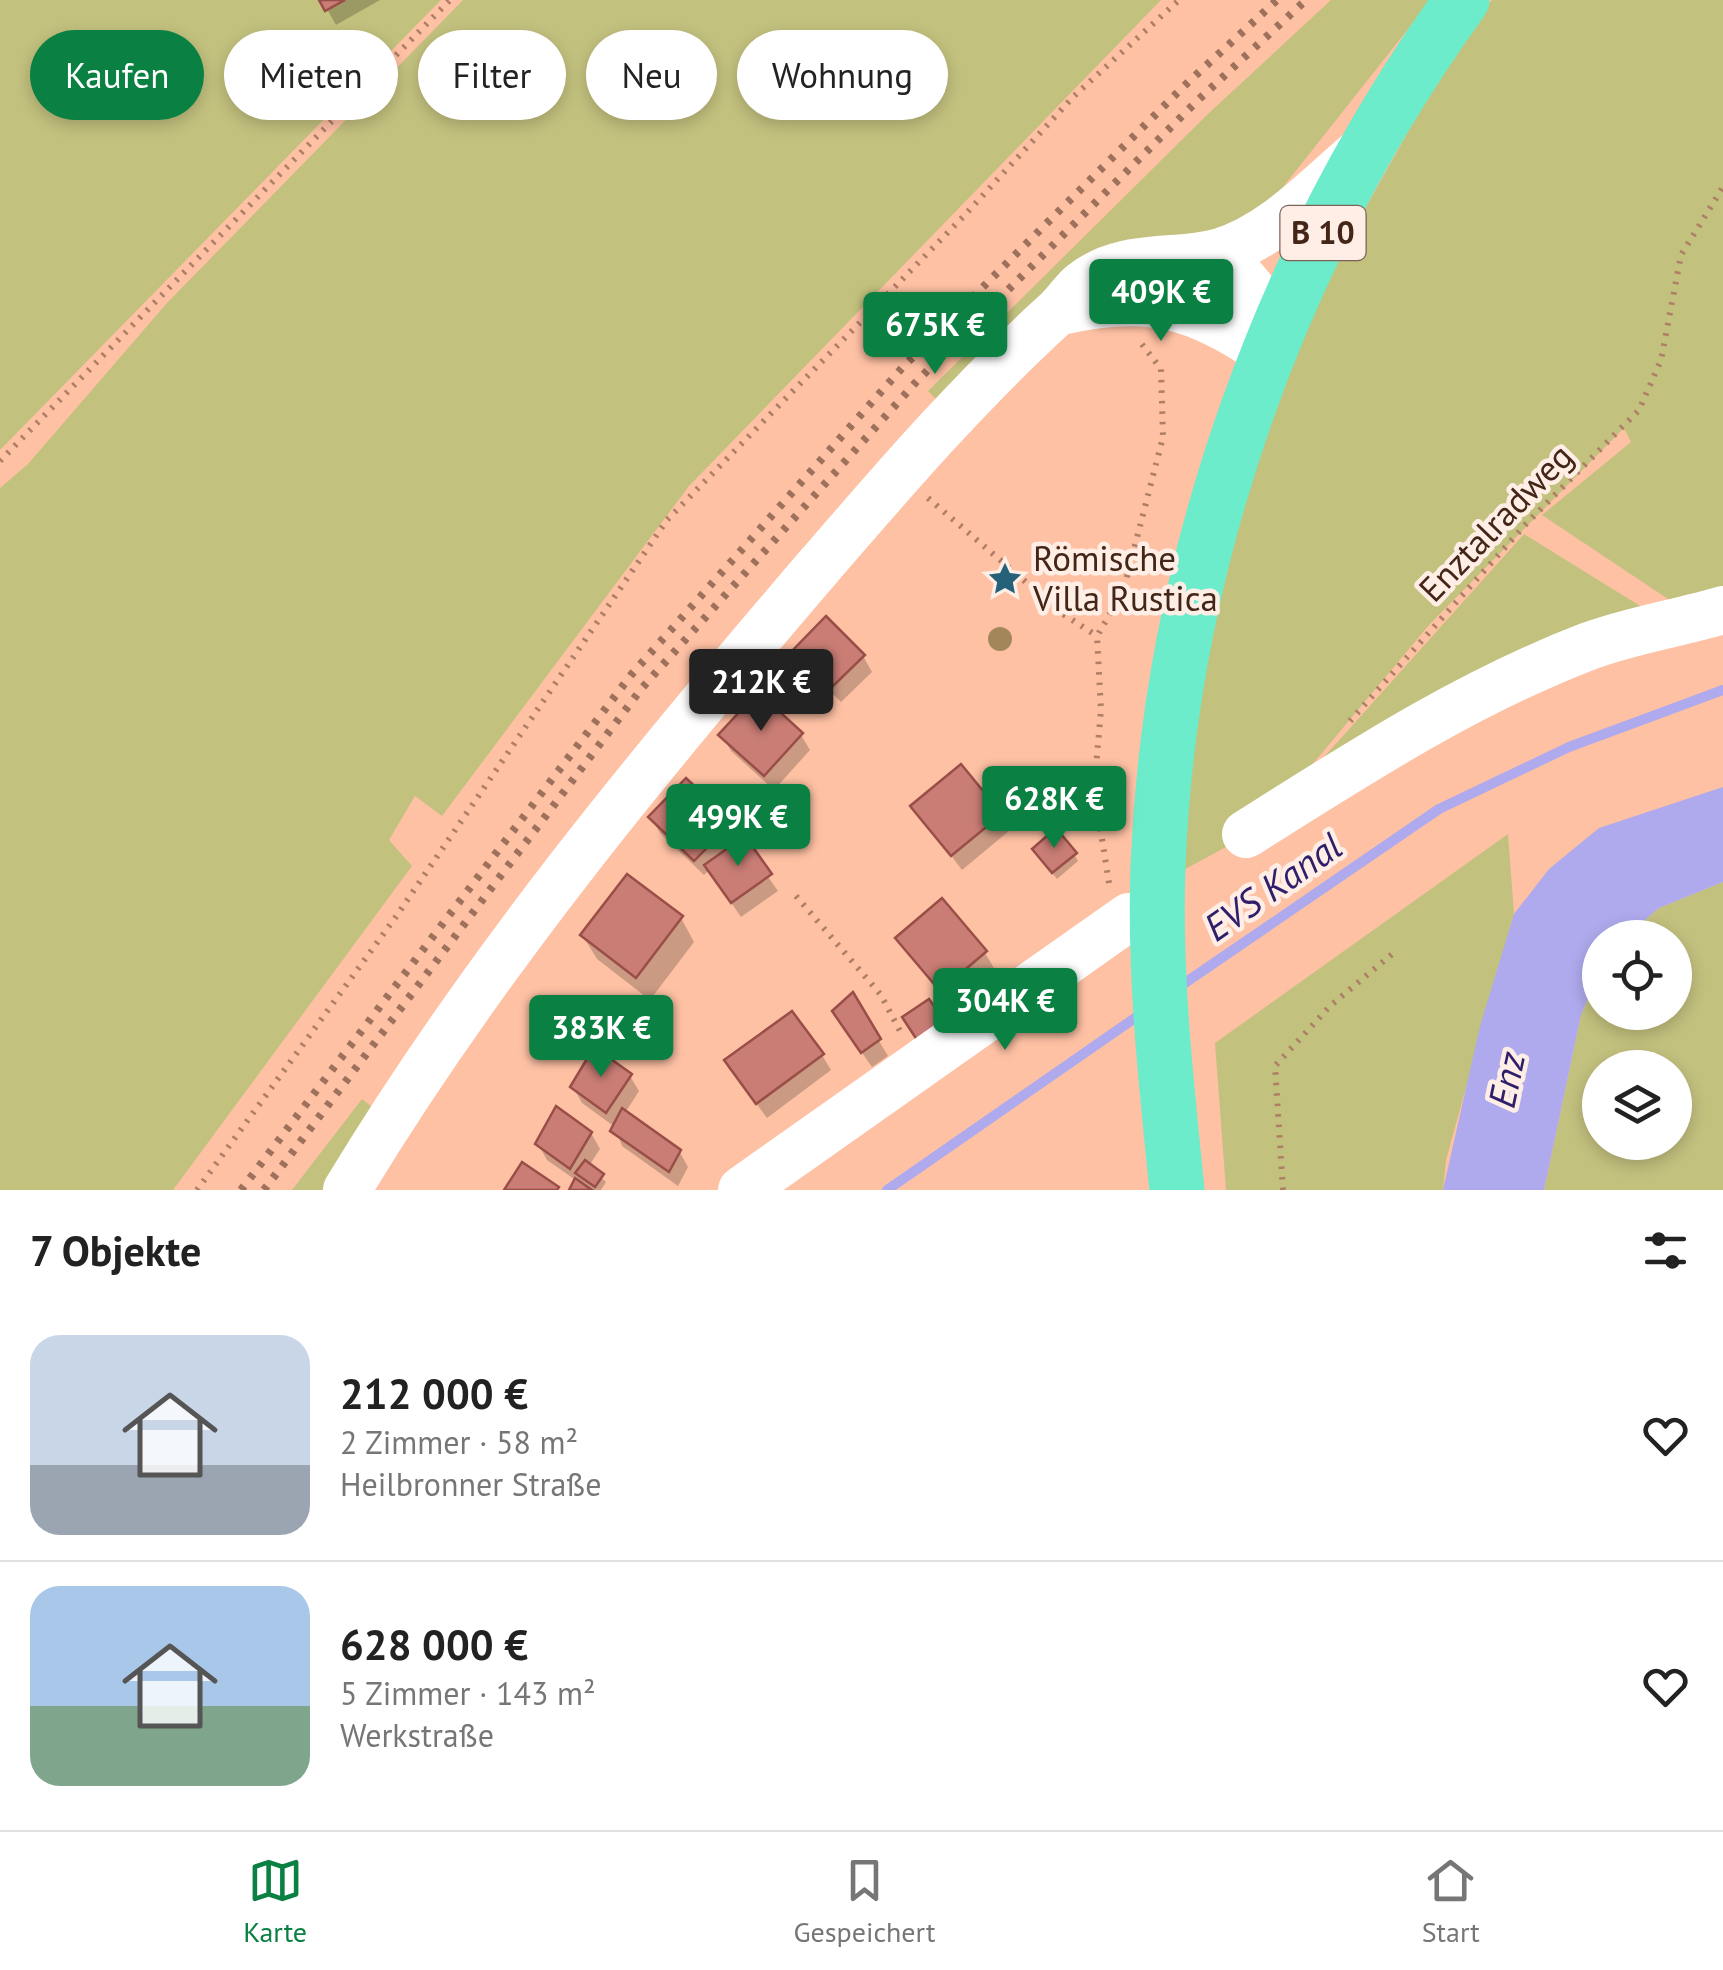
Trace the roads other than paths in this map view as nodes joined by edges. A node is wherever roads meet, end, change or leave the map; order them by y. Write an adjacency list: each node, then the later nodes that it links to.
1 (1462, 0): 2 (main road, B 10)
2 (1371, 144): 3 (street); 5 (main road, B 10)
3 (1196, 258): 4 (street); 5 (street)
4 (1058, 312): 5 (street); 9 (street)
5 (1275, 340): 11 (main road, B 10)
6 (1723, 610): 7 (street)
7 (1246, 834)
8 (1129, 917): 10 (street)
9 (347, 1190)
10 (742, 1190)
11 (1177, 1190)

